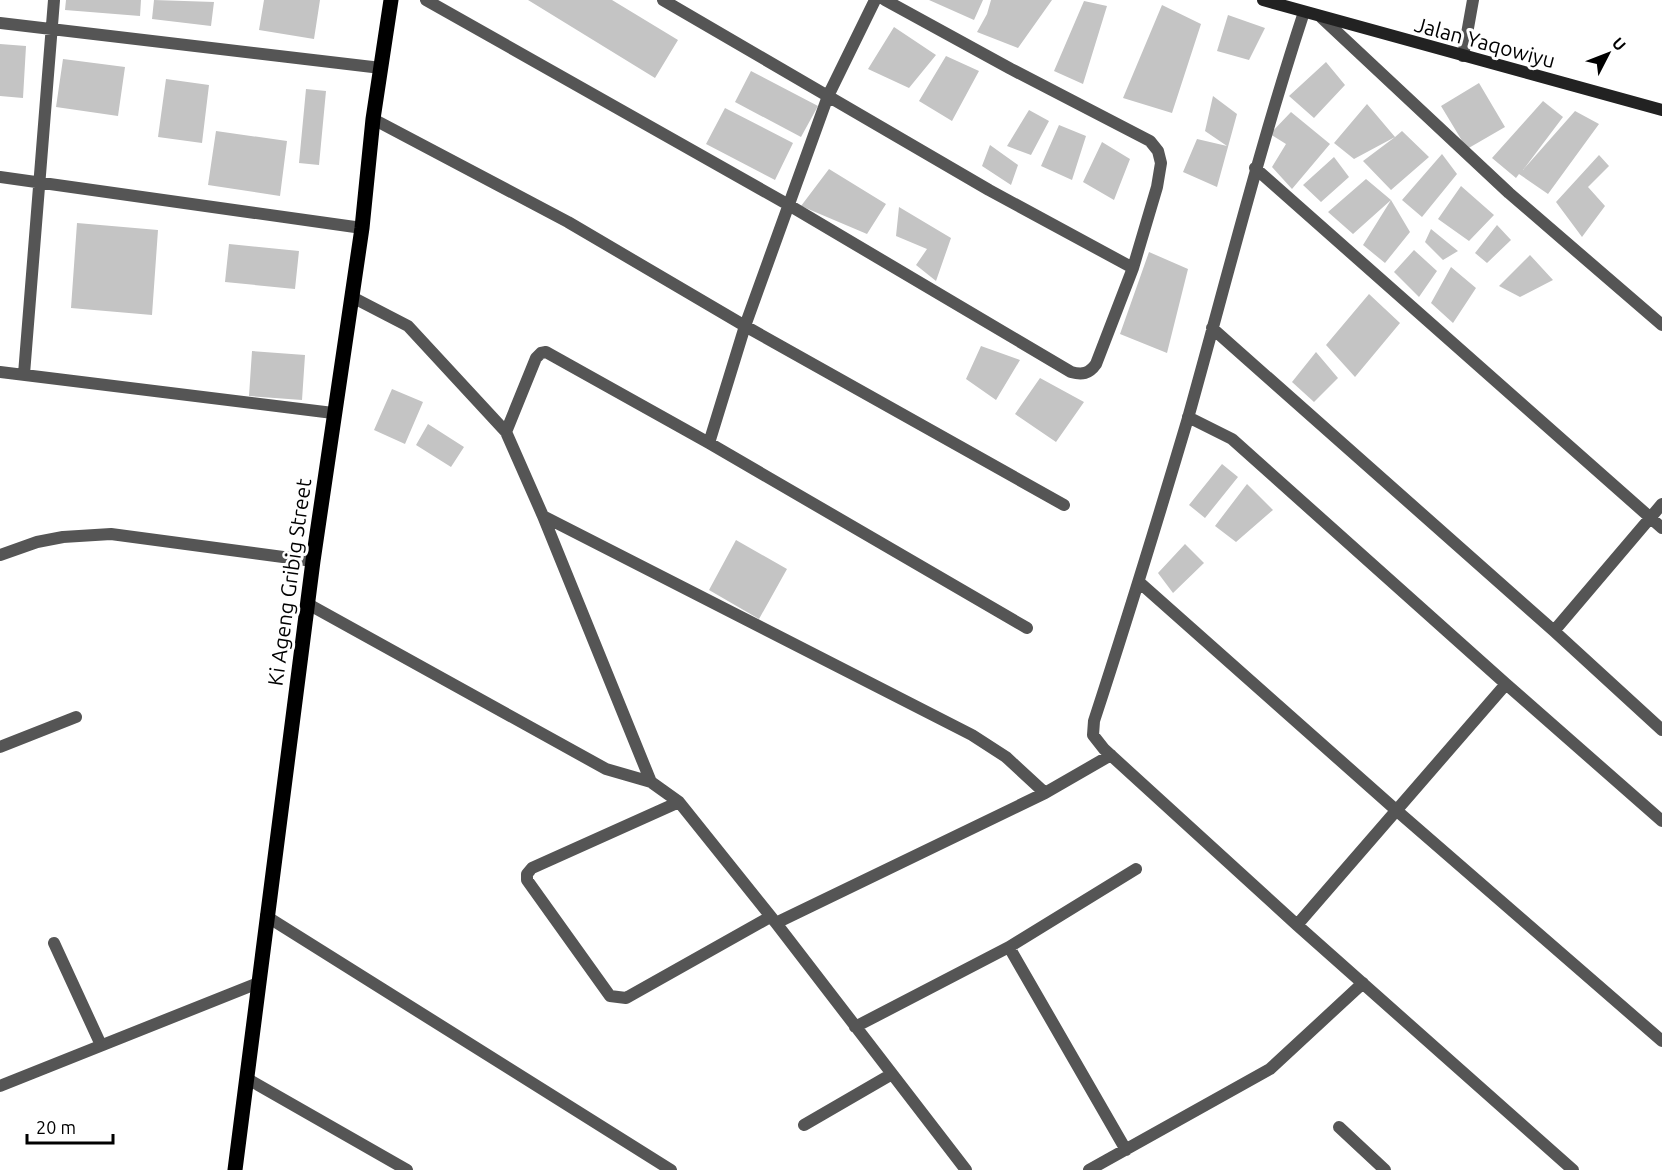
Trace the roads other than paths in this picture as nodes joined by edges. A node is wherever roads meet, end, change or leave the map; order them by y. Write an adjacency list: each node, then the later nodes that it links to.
1 (54, 0): 12 (street)
2 (391, 0): 14 (main road, Ki Ageng Gribig Street)
3 (426, 0): 21 (street)
4 (663, 0): 15 (street)
5 (874, 0): 15 (street)
6 (885, 0): 23 (street)
7 (1263, 0): 9 (street, Jalan Yaqowiyu)
8 (1473, 0): 13 (street)
9 (1304, 12): 10 (street, Jalan Yaqowiyu); 18 (street)
10 (1322, 18): 13 (street, Jalan Yaqowiyu); 25 (street)
11 (0, 23): 12 (street)
12 (51, 29): 14 (street); 20 (street)
13 (1463, 56): 16 (street, Jalan Yaqowiyu)
14 (381, 68): 17 (main road, Ki Ageng Gribig Street)
15 (828, 96): 21 (street); 23 (street)
16 (1662, 110)
17 (374, 119): 22 (main road, Ki Ageng Gribig Street); 26 (street)
18 (1255, 168): 27 (street); 37 (street)
19 (0, 177): 20 (street)
20 (39, 182): 22 (street); 29 (street)
21 (787, 204): 23 (street); 26 (street)
22 (362, 228): 24 (main road, Ki Ageng Gribig Street)
23 (1133, 268)
24 (352, 297): 30 (main road, Ki Ageng Gribig Street); 32 (street)
25 (1662, 325)
26 (745, 326): 33 (street); 35 (street)
27 (1212, 328): 31 (street); 44 (street)
28 (0, 372): 29 (street)
29 (24, 374): 30 (street)
30 (333, 413): 40 (main road, Ki Ageng Gribig Street)
31 (1188, 417): 41 (street); 45 (street)
32 (506, 432): 33 (street); 36 (street)
33 (709, 443): 43 (street)
34 (1662, 504): 37 (street)
35 (1064, 505)
36 (543, 516): 50 (street); 51 (street)
37 (1650, 518): 38 (street); 44 (street)
38 (1662, 528)
39 (0, 555): 40 (street)
40 (313, 561): 42 (main road, Ki Ageng Gribig Street)
41 (1139, 582): 49 (street); 53 (street)
42 (308, 604): 50 (street); 56 (main road, Ki Ageng Gribig Street)
43 (1027, 628)
44 (1554, 631): 47 (street)
45 (1506, 684): 53 (street); 54 (street)
46 (76, 717): 48 (street)
47 (1662, 730)
48 (0, 747)
49 (1111, 754): 51 (street); 58 (street)
50 (651, 782): 52 (street)
51 (1046, 793): 57 (street)
52 (679, 802): 57 (street); 57 (street)
53 (1396, 810): 58 (street); 64 (street)
54 (1662, 821)
55 (1136, 869): 60 (street)
56 (266, 916): 62 (main road, Ki Ageng Gribig Street); 74 (street)
57 (773, 920): 63 (street)
58 (1297, 925): 61 (street)
59 (54, 943): 65 (street)
60 (1009, 947): 63 (street); 71 (street)
61 (1364, 982): 71 (street); 78 (street)
62 (258, 983): 65 (street); 67 (main road, Ki Ageng Gribig Street)
63 (855, 1027): 66 (street)
64 (1662, 1041)
65 (101, 1045): 68 (street)
66 (892, 1074): 69 (street); 75 (street)
67 (246, 1078): 72 (main road, Ki Ageng Gribig Street); 73 (street)
68 (0, 1086)
69 (804, 1125)
70 (1339, 1127): 77 (street)
71 (1126, 1150): 76 (street)
72 (235, 1170)
73 (408, 1170)
74 (671, 1170)
75 (966, 1170)
76 (1089, 1170)
77 (1385, 1170)
78 (1573, 1170)

